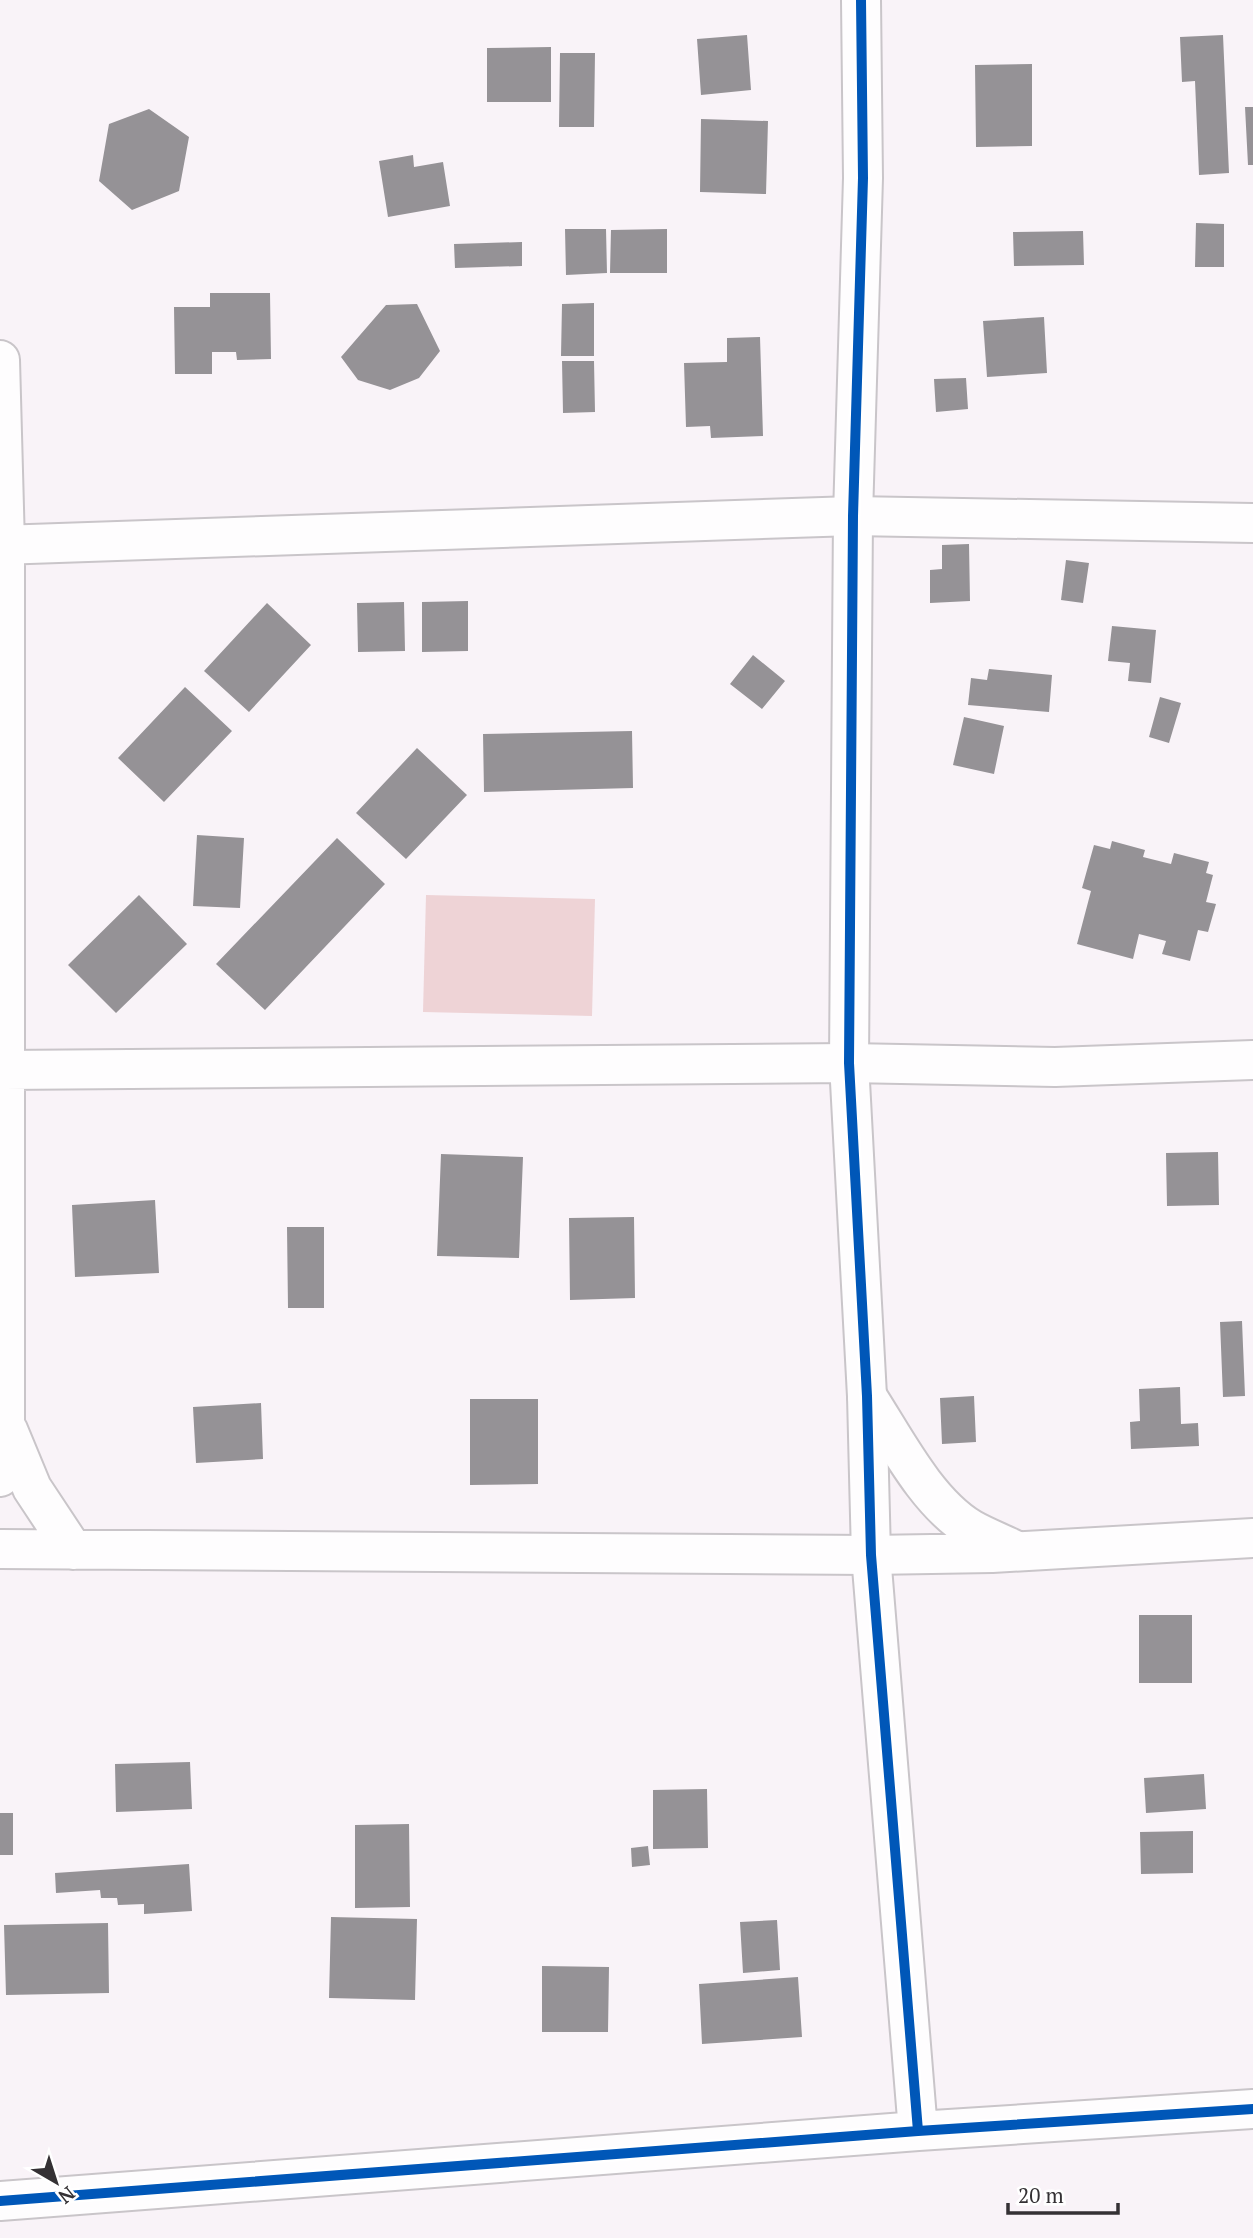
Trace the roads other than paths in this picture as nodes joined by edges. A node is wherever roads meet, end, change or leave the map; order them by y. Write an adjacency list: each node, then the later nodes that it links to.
1 (861, 0): 3 (street)
2 (0, 360): 5 (street)
3 (853, 516): 4 (street); 5 (street); 7 (street)
4 (1253, 523)
5 (2, 545): 8 (street)
6 (1253, 1060): 7 (street)
7 (849, 1063): 8 (street); 9 (street)
8 (4, 1070): 10 (street)
9 (867, 1396): 15 (street); 16 (street)
10 (5, 1421): 11 (street); 14 (street)
11 (0, 1476)
12 (1253, 1538): 15 (street)
13 (0, 1549): 14 (street)
14 (74, 1549): 16 (street)
15 (1017, 1551): 16 (street)
16 (871, 1555): 18 (street)
17 (1253, 2109): 18 (street)
18 (918, 2132): 19 (street)
19 (0, 2201)

